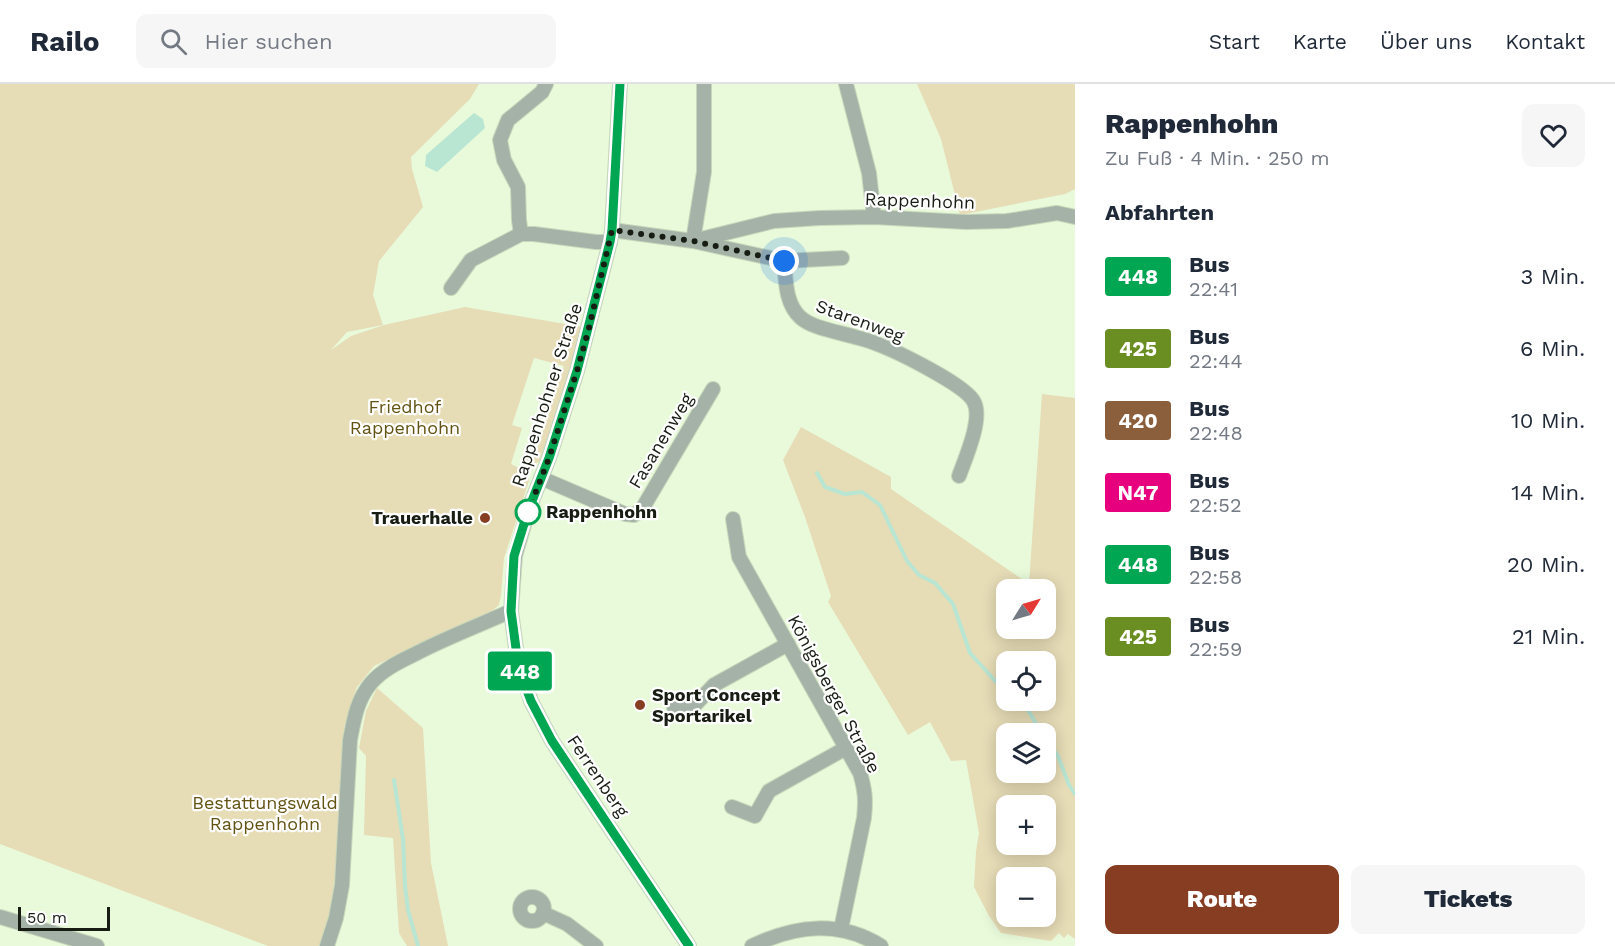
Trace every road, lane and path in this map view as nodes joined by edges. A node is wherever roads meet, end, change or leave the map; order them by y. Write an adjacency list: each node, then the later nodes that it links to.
1 (546, 84): 7 (street)
2 (620, 84): 8 (street, Rappenhohner Straße)
3 (704, 84): 9 (street)
4 (846, 84): 5 (street)
5 (874, 217): 6 (street, Rappenhohn); 9 (street, Rappenhohn)
6 (1075, 217)
7 (521, 234): 8 (street, Rappenhohn); 12 (street)
8 (611, 236): 9 (street, Rappenhohn); 15 (street, Rappenhohner Straße)
9 (693, 241): 11 (street, Rappenhohn)
10 (842, 258): 11 (street)
11 (784, 261): 14 (street, Starenweg)
12 (451, 288)
13 (713, 389): 15 (street, Fasanenweg)
14 (958, 476)
15 (541, 478): 17 (street, Rappenhohner Straße)
16 (733, 519): 18 (street, Königsberger Straße)
17 (511, 611): 25 (street); 28 (street, Ferrenberg)
18 (788, 644): 19 (street); 20 (street, Königsberger Straße)
19 (674, 708)
20 (846, 748): 21 (street); 24 (street, Königsberger Straße)
21 (732, 807)
22 (543, 913): 27 (street)
23 (0, 917): 26 (street)
24 (841, 929): 29 (street); 30 (street)
25 (329, 945)
26 (97, 946)
27 (596, 946)
28 (689, 946)
29 (752, 946)
30 (881, 946)

